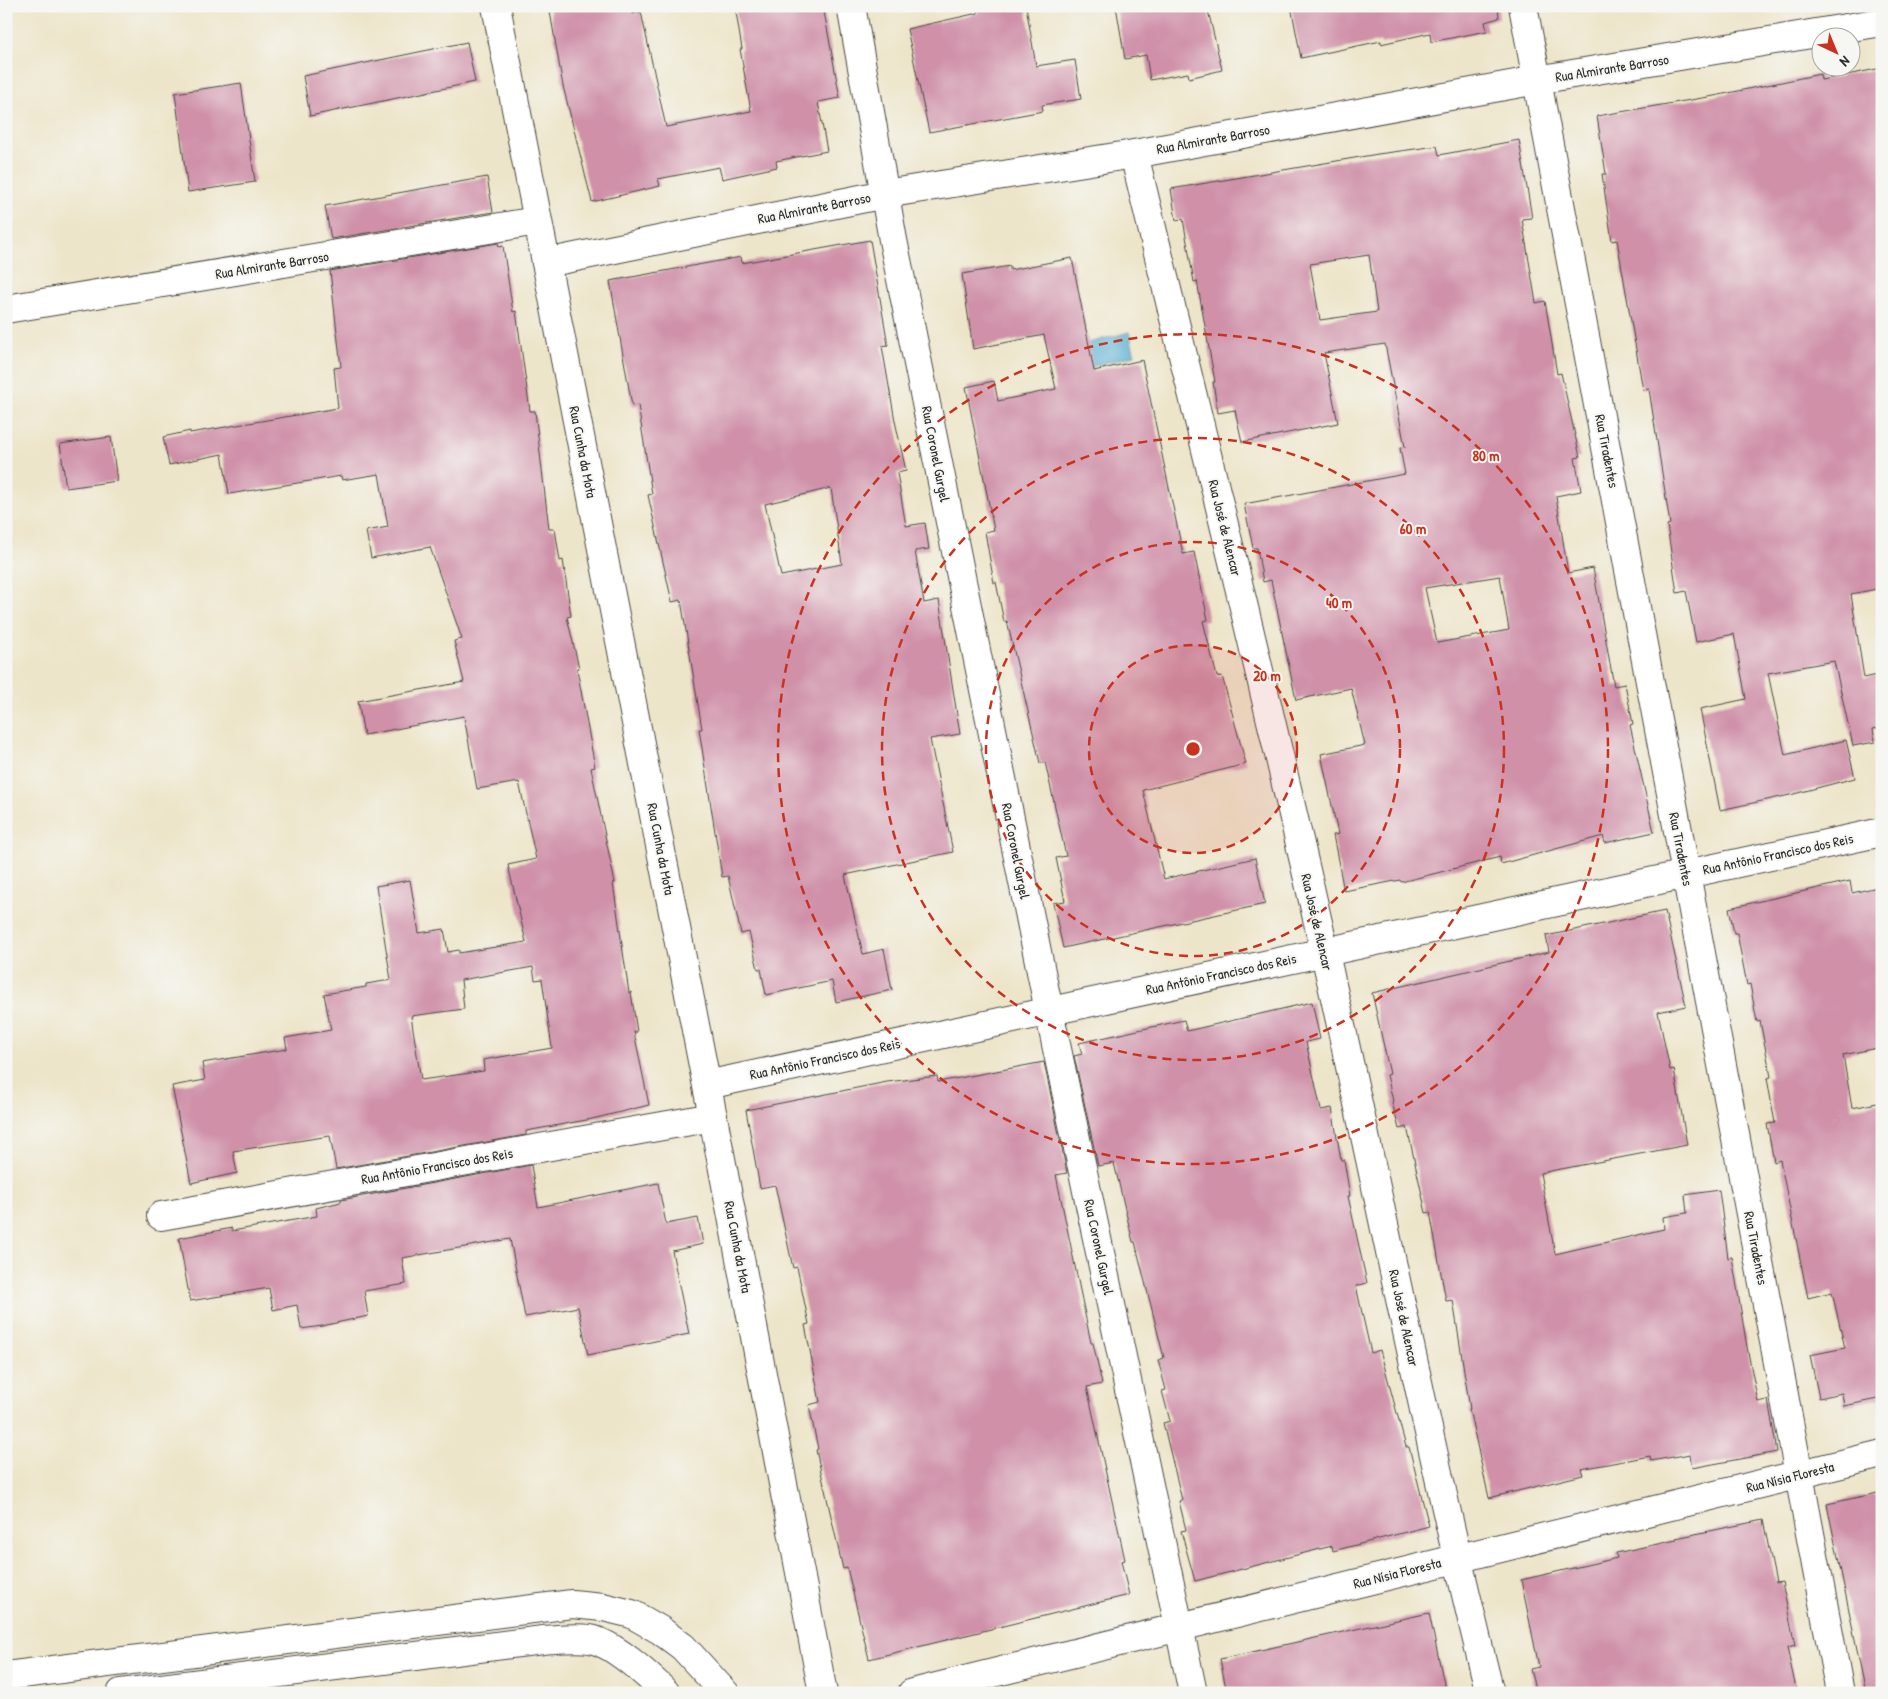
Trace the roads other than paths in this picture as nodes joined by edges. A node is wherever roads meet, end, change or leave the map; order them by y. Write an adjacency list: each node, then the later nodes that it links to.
1 (496, 6): 8 (street, Rua Cunha da Mota)
2 (851, 6): 7 (street, Rua Coronel Gurgel)
3 (1523, 6): 5 (street, Rua Tiradentes)
4 (1882, 22): 5 (street, Rua Almirante Barroso)
5 (1537, 80): 6 (street, Rua Almirante Barroso); 12 (street, Rua Tiradentes)
6 (1134, 154): 7 (street, Rua Almirante Barroso); 13 (street, Rua José de Alencar)
7 (885, 194): 9 (street, Rua Almirante Barroso); 14 (street, Rua Coronel Gurgel)
8 (537, 220): 9 (street, Rua Cunha da Mota); 10 (street, Rua Almirante Barroso)
9 (546, 263): 15 (street, Rua Cunha da Mota)
10 (6, 309)
11 (1882, 832): 12 (street, Rua Antônio Francisco dos Reis)
12 (1686, 874): 13 (street, Rua Antônio Francisco dos Reis); 19 (street, Rua Tiradentes)
13 (1324, 952): 14 (street, Rua Antônio Francisco dos Reis); 20 (street, Rua José de Alencar)
14 (1049, 1011): 15 (street, Rua Antônio Francisco dos Reis); 21 (street, Rua Coronel Gurgel)
15 (707, 1085): 16 (street, Rua Cunha da Mota)
16 (713, 1117): 17 (street, Rua Antônio Francisco dos Reis); 26 (street, Rua Cunha da Mota)
17 (161, 1216)
18 (1882, 1454): 19 (street, Rua Nísia Floresta)
19 (1799, 1474): 20 (street, Rua Nísia Floresta); 30 (street, Rua Tiradentes)
20 (1456, 1559): 21 (street, Rua Nísia Floresta); 29 (street, Rua José de Alencar)
21 (1180, 1627): 27 (street, Rua Nísia Floresta); 28 (street, Rua Coronel Gurgel)
22 (6, 1676): 25 (street)
23 (121, 1693): 24 (street)
24 (666, 1693)
25 (725, 1693)
26 (823, 1693)
27 (912, 1693)
28 (1193, 1693)
29 (1490, 1693)
30 (1840, 1693)

